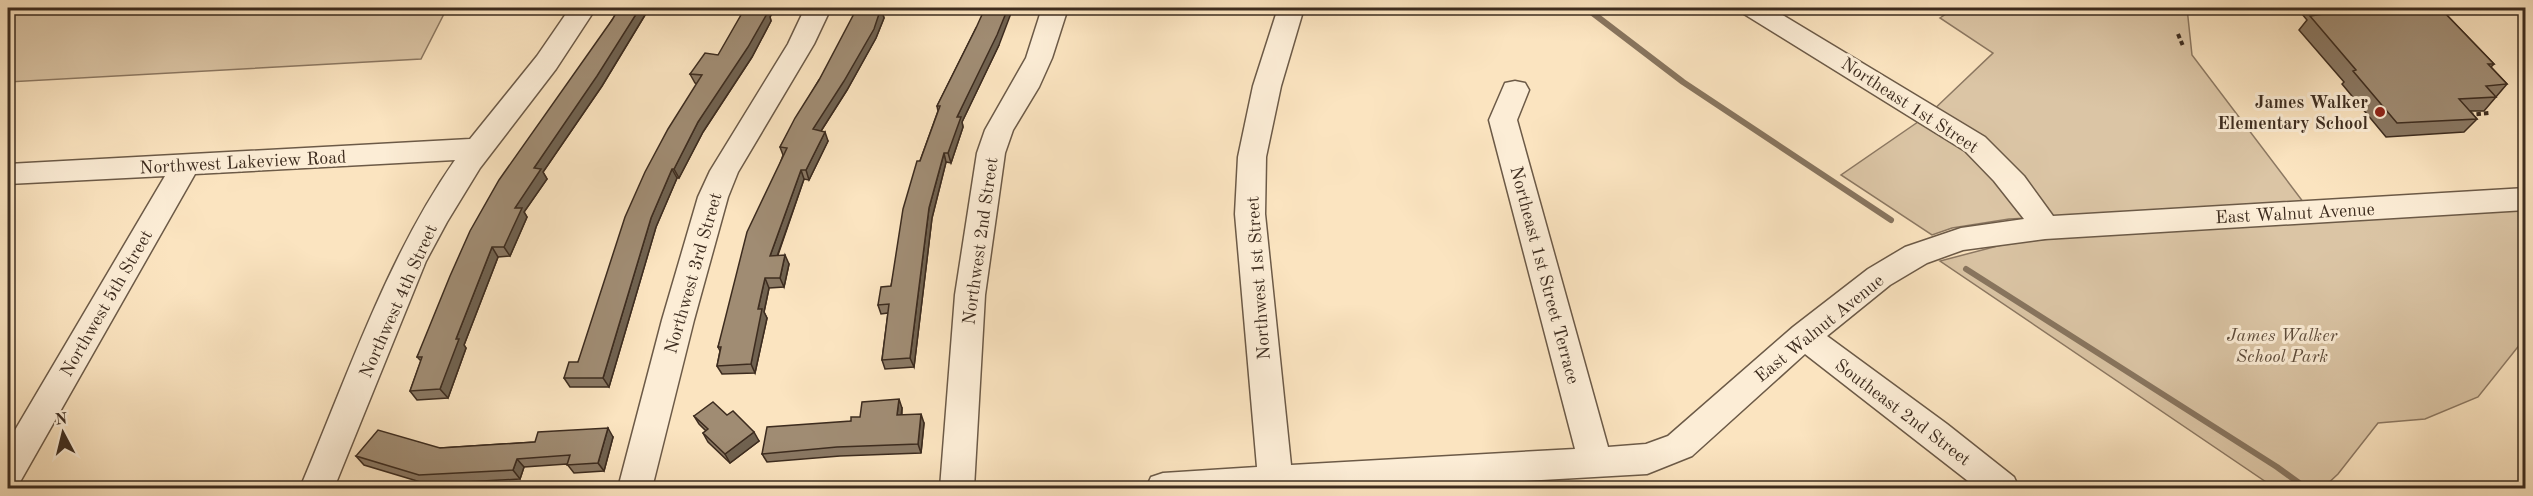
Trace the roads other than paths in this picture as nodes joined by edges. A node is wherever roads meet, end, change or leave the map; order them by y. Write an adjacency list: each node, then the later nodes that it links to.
1 (583, 8): 7 (street, Northwest 4th Street)
2 (818, 8): 17 (street, Northwest 3rd Street)
3 (1054, 8): 18 (street, Northwest 2nd Street)
4 (1291, 8): 15 (street, Northwest 1st Street)
5 (1753, 8): 11 (street, Northeast 1st Street)
6 (1515, 90): 13 (street, Northeast 1st Street Terrace)
7 (478, 149): 8 (street, Northwest Lakeview Road); 16 (street, Northwest 4th Street)
8 (186, 165): 9 (street, Northwest Lakeview Road); 14 (street, Northwest 5th Street)
9 (8, 174)
10 (2526, 200): 11 (street, East Walnut Avenue)
11 (2045, 228): 12 (street, East Walnut Avenue)
12 (1804, 336): 13 (street, East Walnut Avenue); 20 (street, Southeast 2nd Street)
13 (1595, 461): 15 (street, East Walnut Avenue)
14 (8, 472)
15 (1275, 485): 19 (street, East Walnut Avenue)
16 (317, 489)
17 (635, 489)
18 (957, 489)
19 (1163, 489)
20 (2002, 489)

